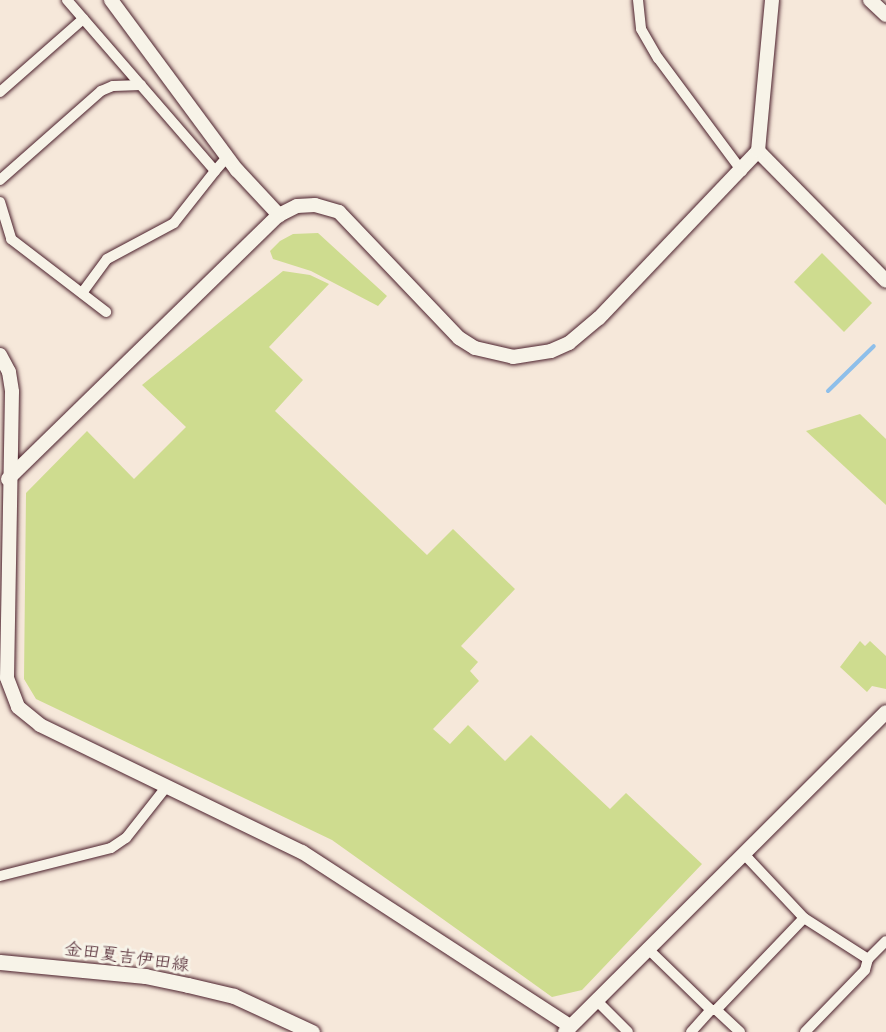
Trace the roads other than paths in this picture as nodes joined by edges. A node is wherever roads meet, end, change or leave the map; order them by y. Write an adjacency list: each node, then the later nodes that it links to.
1 (67, 0): 7 (street)
2 (111, 0): 11 (street)
3 (638, 0): 13 (street)
4 (772, 0): 10 (street)
5 (870, 0): 6 (street)
6 (886, 15)
7 (83, 19): 8 (street); 9 (street)
8 (141, 85): 12 (street); 14 (street)
9 (0, 92)
10 (758, 151): 13 (street); 17 (street)
11 (227, 157): 12 (street); 16 (street)
12 (215, 171): 18 (street)
13 (742, 171): 16 (street)
14 (0, 180)
15 (0, 202): 18 (street)
16 (279, 215): 21 (street)
17 (886, 280)
18 (82, 294): 19 (street)
19 (106, 312)
20 (0, 355): 21 (street)
21 (8, 479): 22 (street)
22 (3, 600): 24 (street)
23 (886, 712): 25 (street)
24 (167, 786): 26 (street); 34 (street)
25 (743, 853): 27 (street); 29 (street)
26 (0, 876)
27 (804, 918): 30 (street); 33 (street)
28 (886, 941): 30 (street)
29 (647, 948): 32 (street); 33 (street)
30 (868, 959): 39 (street)
31 (0, 962): 35 (main road, 金田夏吉伊田線)
32 (596, 1000): 34 (street); 36 (street)
33 (714, 1010): 37 (street); 38 (street)
34 (567, 1029)
35 (312, 1032)
36 (628, 1032)
37 (691, 1032)
38 (740, 1032)
39 (805, 1032)

